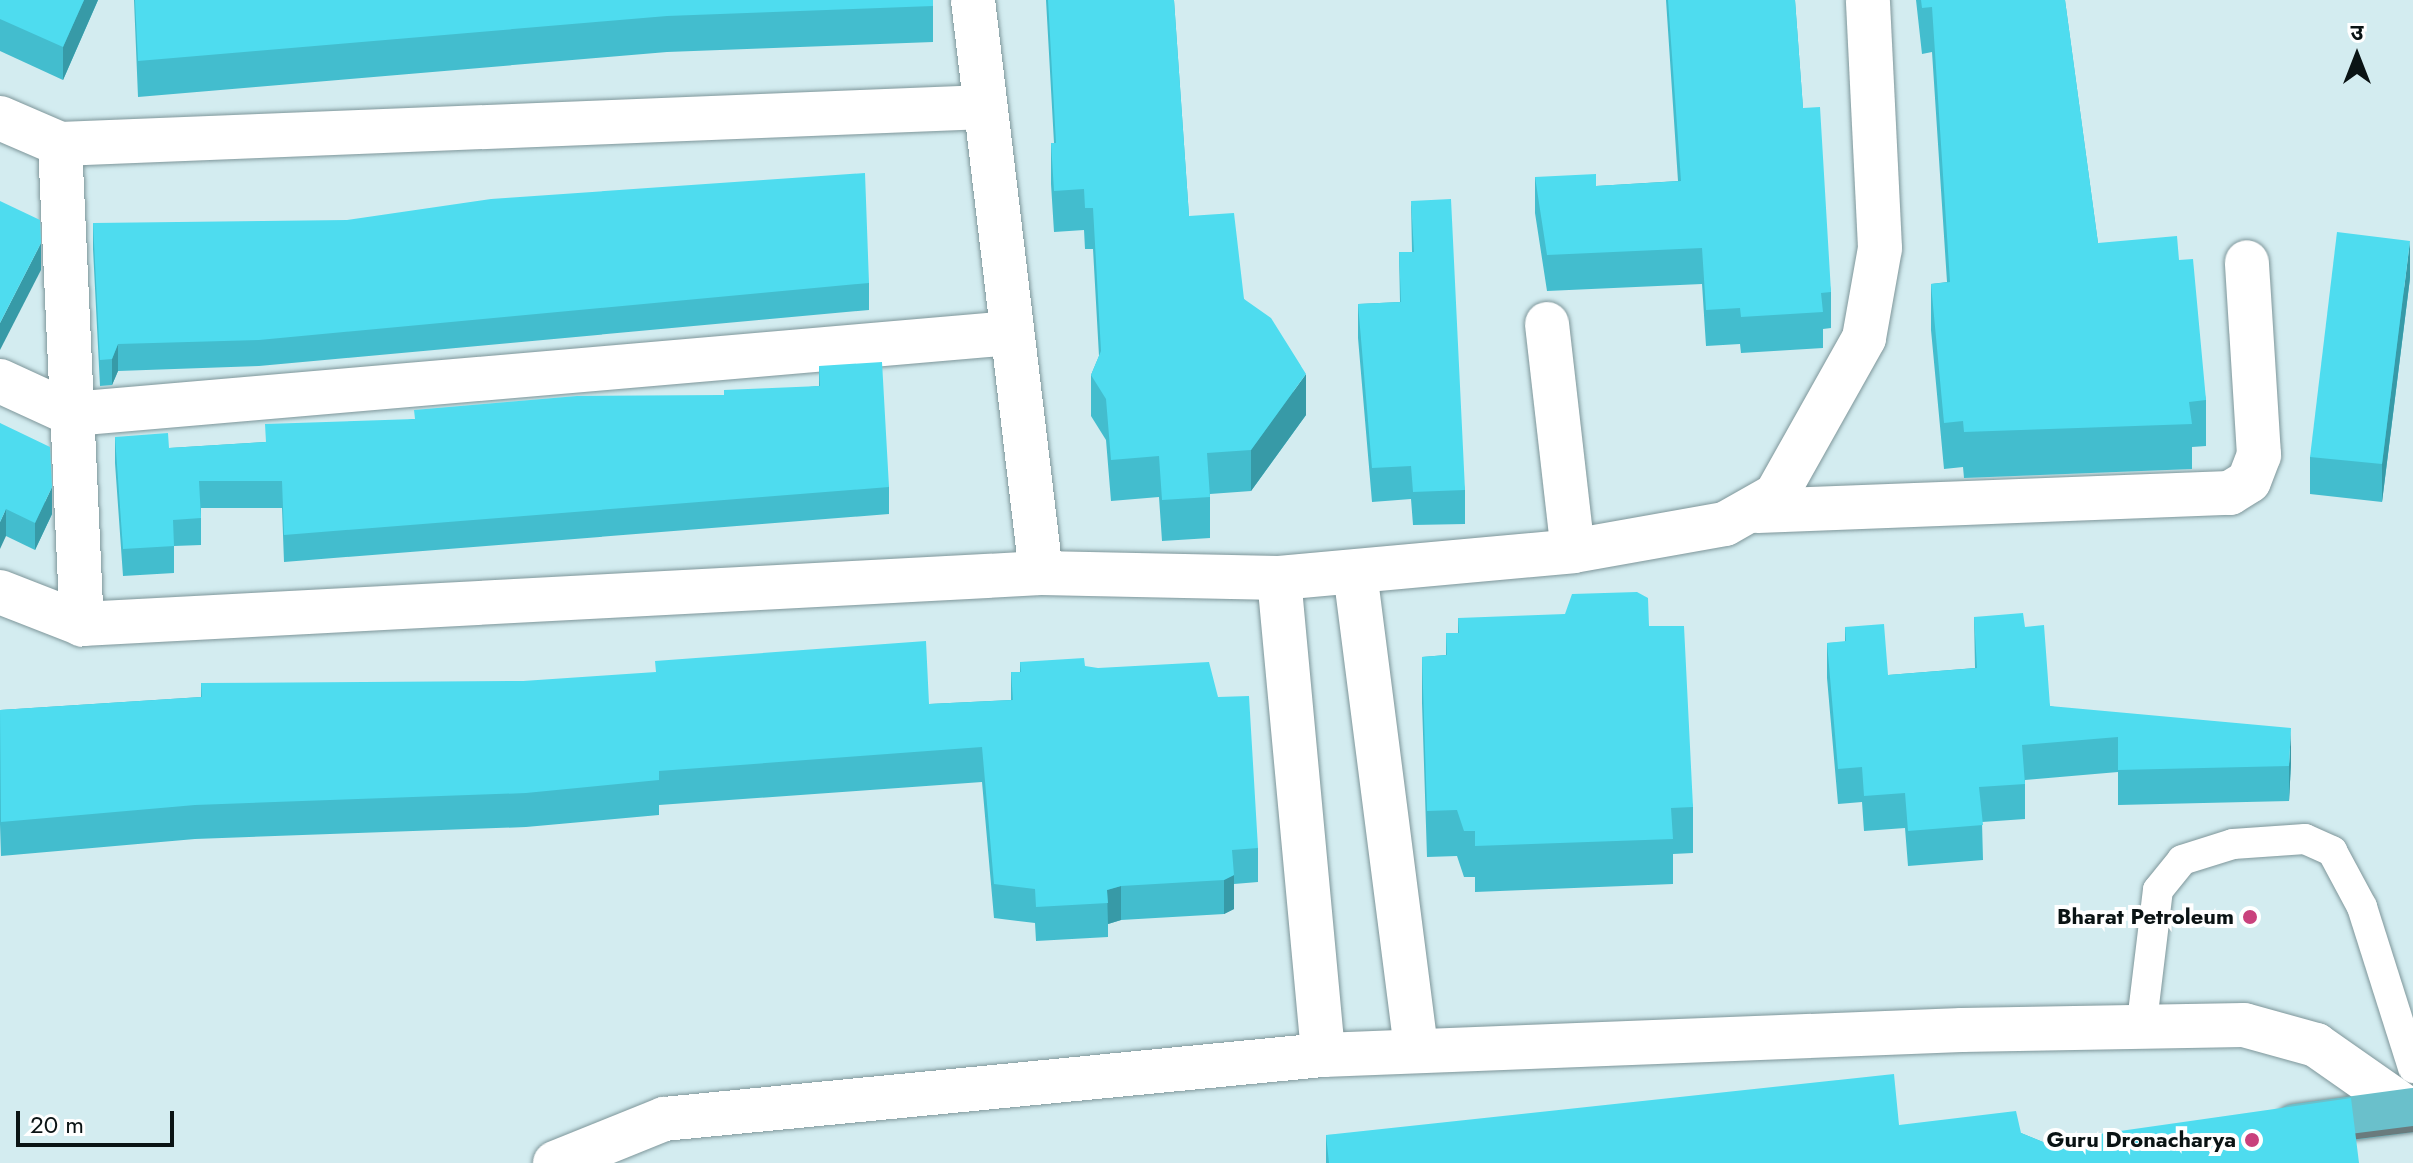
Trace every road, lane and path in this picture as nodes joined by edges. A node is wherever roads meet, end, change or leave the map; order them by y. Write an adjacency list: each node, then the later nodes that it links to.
1 (973, 0): 3 (street)
2 (1868, 0): 11 (street)
3 (985, 107): 5 (street); 8 (street)
4 (0, 118): 5 (street)
5 (60, 144): 10 (street)
6 (2247, 262): 11 (street)
7 (1547, 324): 12 (street)
8 (1011, 333): 10 (street); 14 (street)
9 (0, 381): 10 (street)
10 (72, 414): 17 (street)
11 (1758, 511): 12 (street)
12 (1573, 551): 13 (street)
13 (1355, 572): 15 (street); 19 (street)
14 (1041, 573): 15 (street); 17 (street)
15 (1279, 578): 20 (street)
16 (0, 592): 17 (street)
17 (82, 624)
18 (2141, 1030): 19 (street); 21 (street); 21 (lane)
19 (1416, 1050): 20 (street)
20 (1323, 1055): 23 (street)
21 (2412, 1096): 22 (highway)
22 (2255, 1132)
23 (555, 1163)

